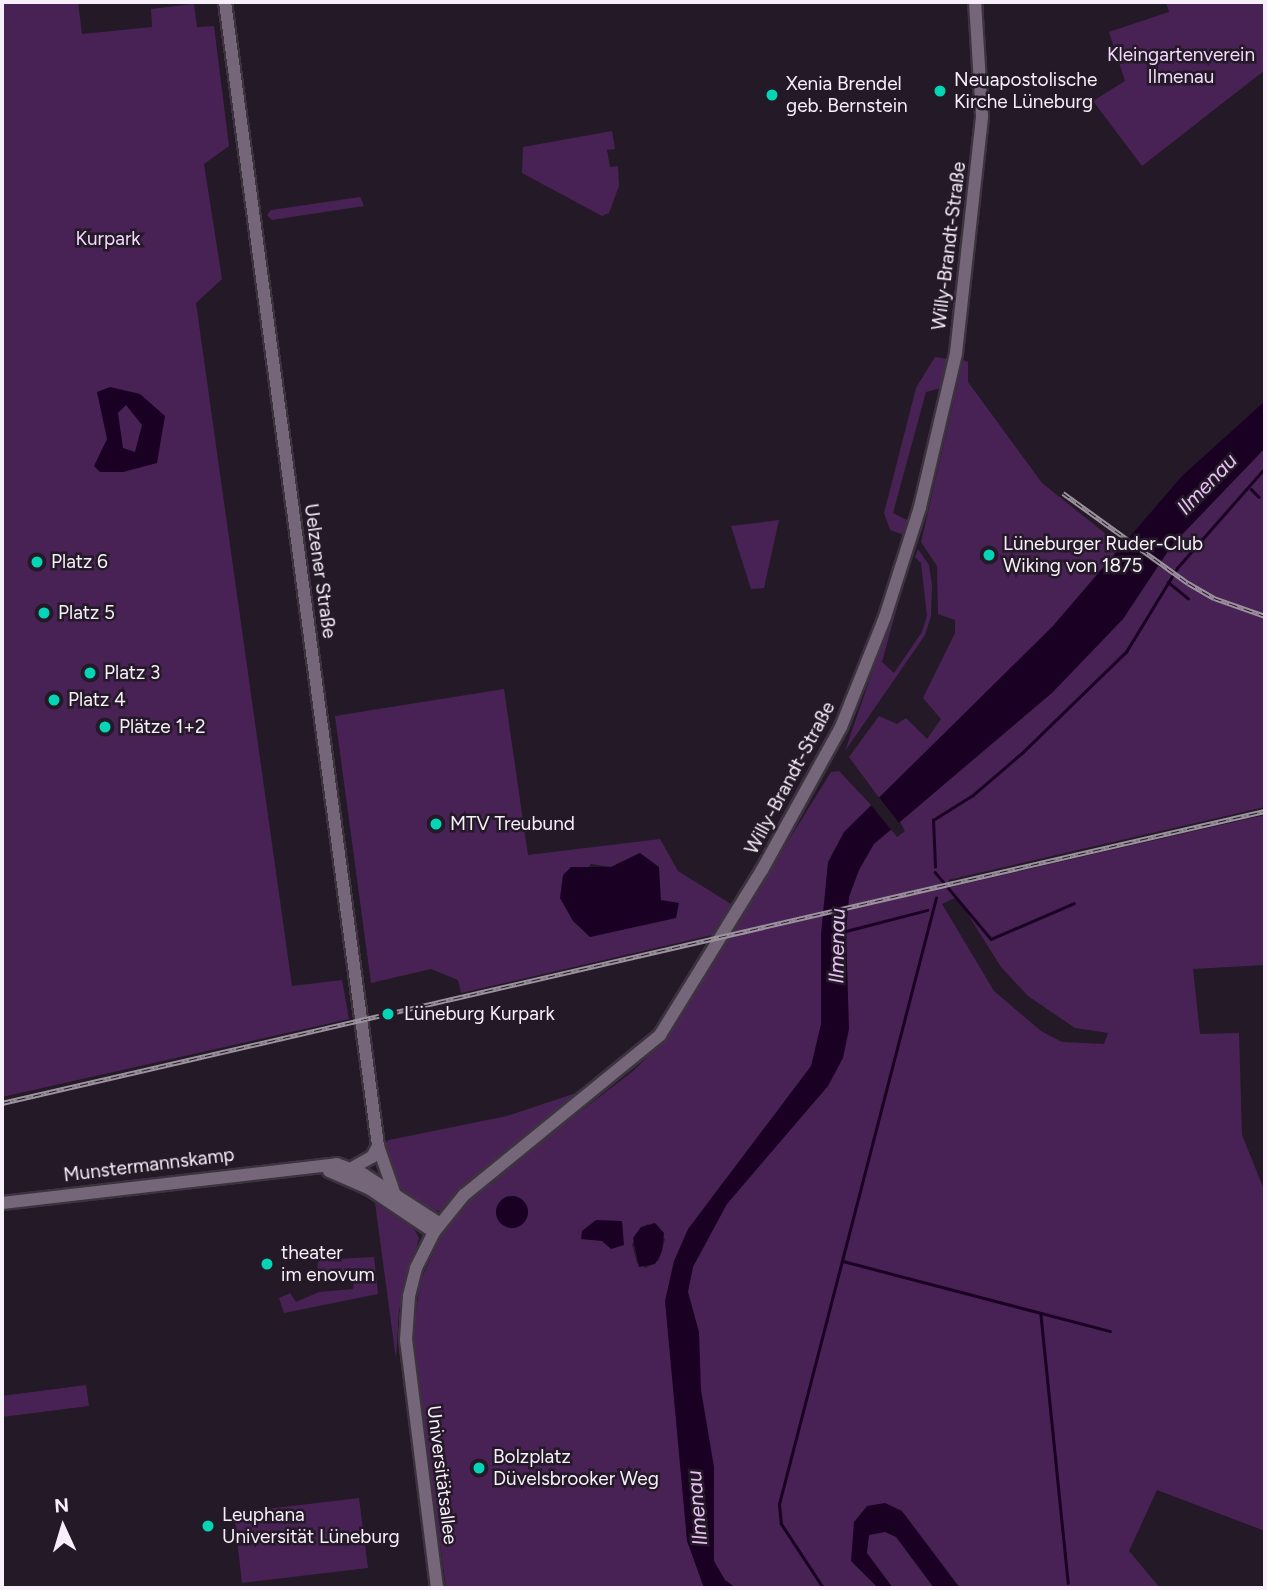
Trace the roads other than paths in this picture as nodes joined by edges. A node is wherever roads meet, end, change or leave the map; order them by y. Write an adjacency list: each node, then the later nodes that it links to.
1 (225, 2): 3 (street, Uelzener Straße)
2 (975, 2): 10 (street, Willy-Brandt-Straße)
3 (378, 1146): 5 (street, Uelzener Straße); 6 (street); 7 (street, Uelzener Straße)
4 (301, 1166): 6 (street, Munstermannskamp); 9 (street, Munstermannskamp); 10 (street, Munstermannskamp)
5 (382, 1167): 7 (street); 8 (street, Uelzener Straße)
6 (352, 1168): 7 (street, Munstermannskamp)
7 (374, 1181): 8 (street, Munstermannskamp)
8 (395, 1195): 10 (street, Munstermannskamp)
9 (2, 1203)
10 (437, 1228): 11 (street, Willy-Brandt-Straße)
11 (409, 1367): 12 (street, Universitätsallee)
12 (437, 1588)

